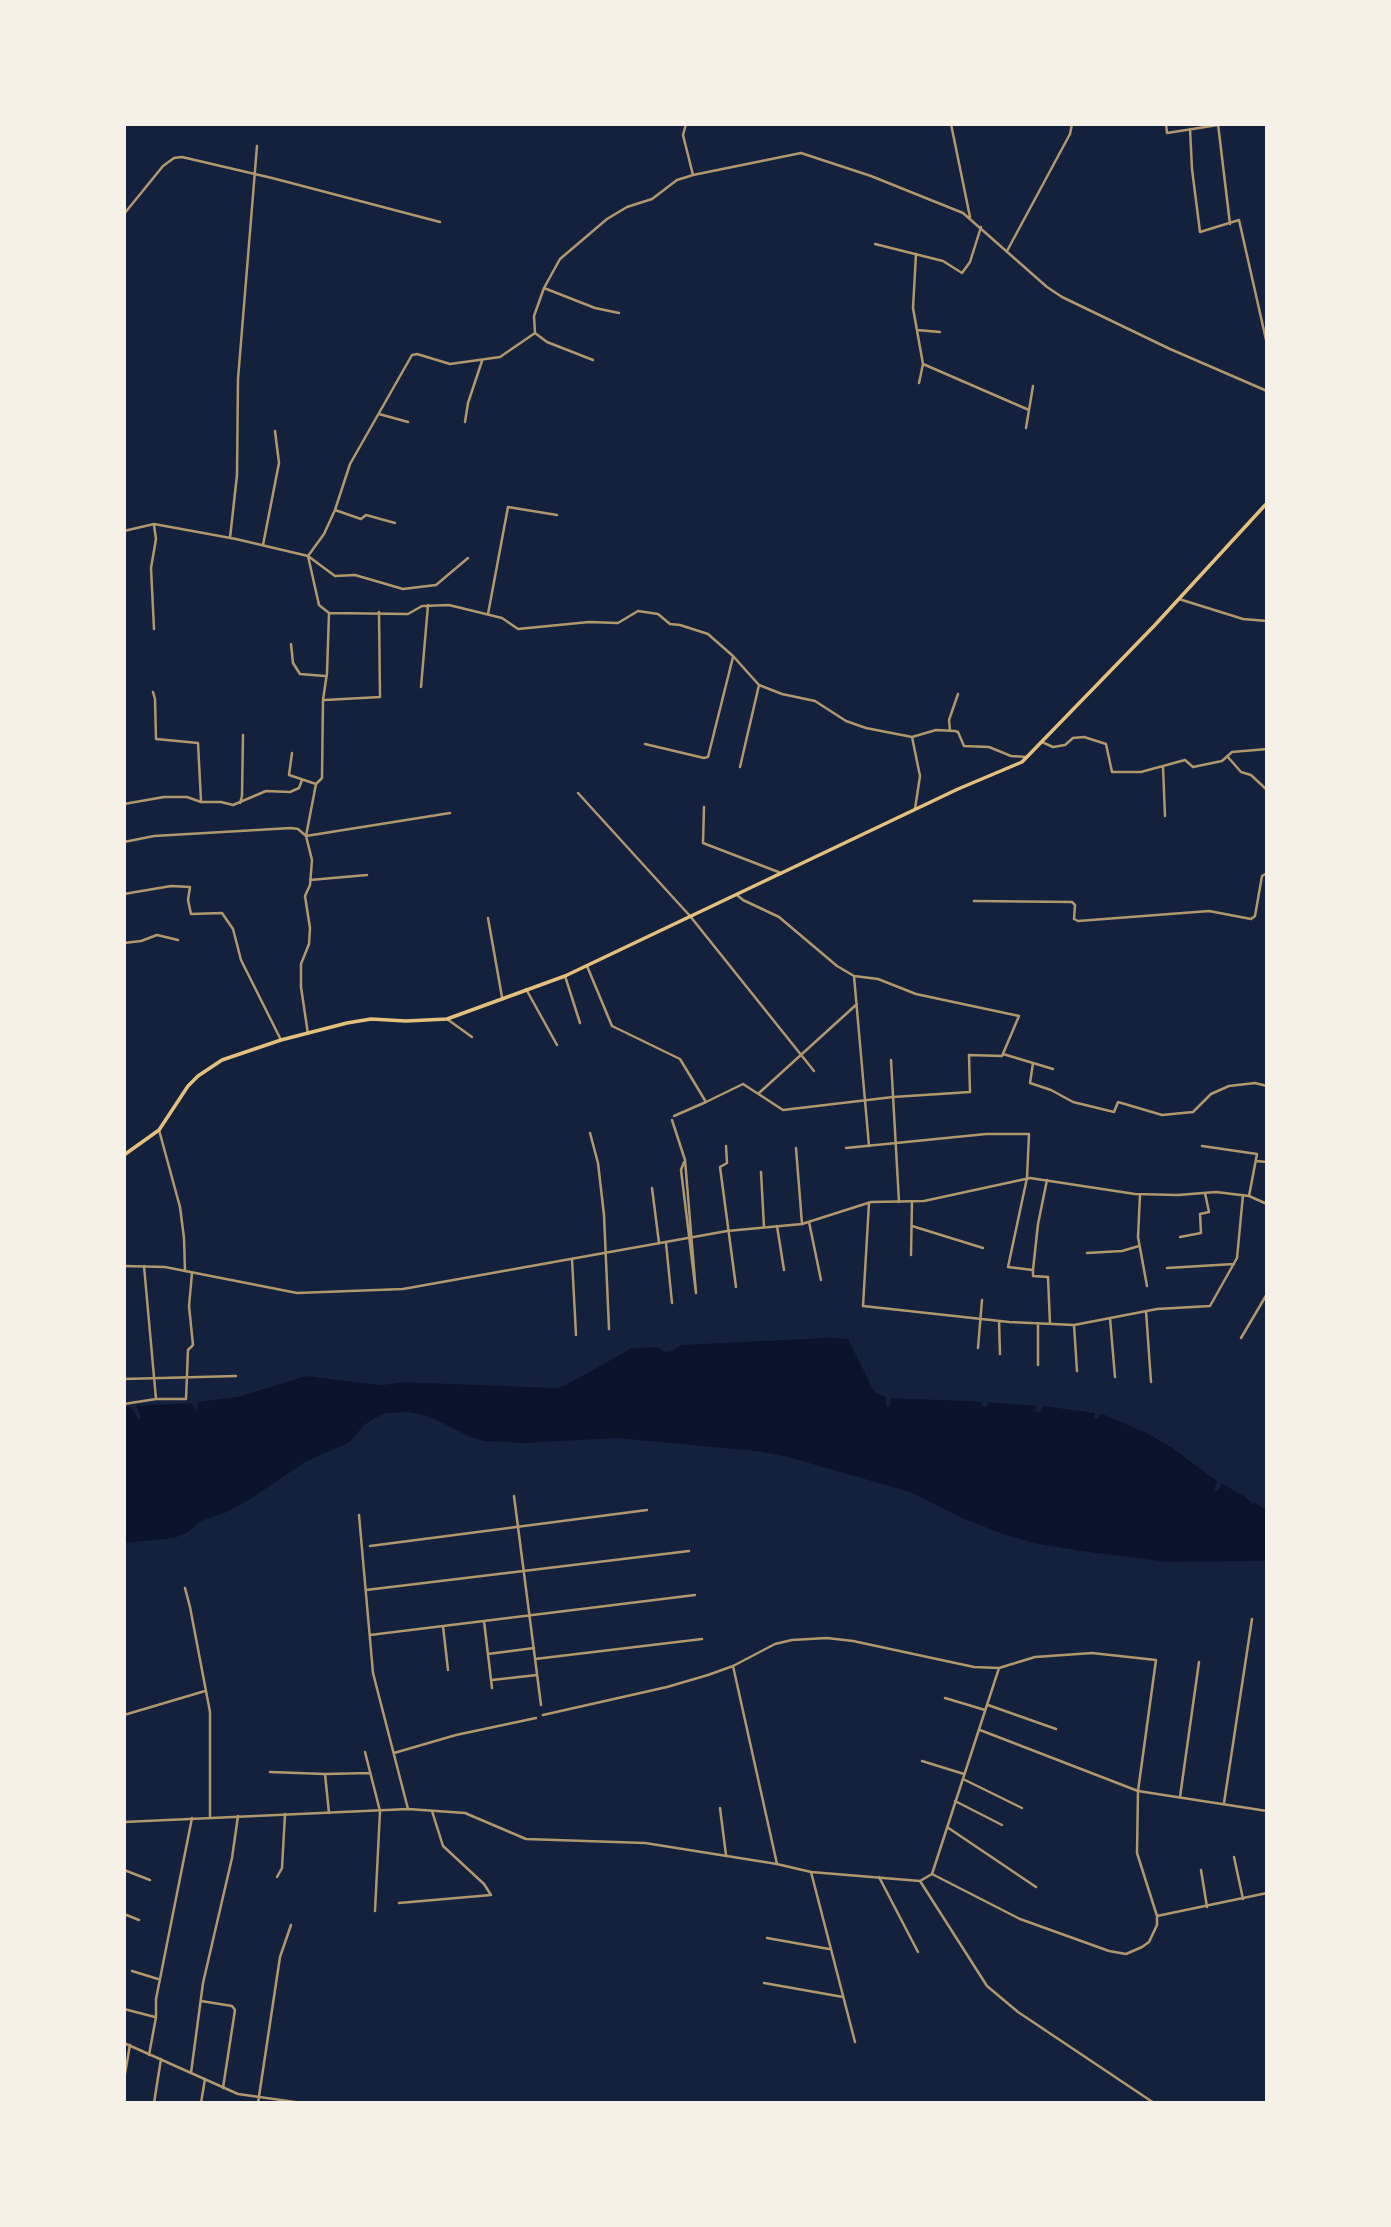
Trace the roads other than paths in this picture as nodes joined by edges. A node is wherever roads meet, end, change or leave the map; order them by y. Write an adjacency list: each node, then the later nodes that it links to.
1 (686, 124): 9 (street)
2 (951, 124): 11 (street)
3 (1072, 124): 16 (street)
4 (1166, 124): 6 (street)
5 (1218, 124): 6 (street); 13 (street)
6 (1190, 129): 13 (street)
7 (257, 146): 8 (street)
8 (254, 173): 10 (street); 12 (street); 42 (street)
9 (693, 175): 11 (street); 18 (street)
10 (124, 214)
11 (970, 218): 14 (street)
12 (440, 222)
13 (1230, 224): 23 (street)
14 (981, 227): 16 (street); 17 (street)
15 (875, 244): 17 (street)
16 (1007, 251): 29 (street)
17 (916, 254): 20 (street)
18 (544, 288): 19 (street); 21 (street)
19 (619, 313)
20 (917, 330): 22 (street); 26 (street)
21 (535, 332): 24 (street); 25 (street)
22 (940, 332)
23 (1267, 344)
24 (593, 360)
25 (482, 361): 31 (street); 33 (street)
26 (923, 364): 27 (street); 30 (street)
27 (919, 383)
28 (1033, 386): 30 (street)
29 (1267, 391)
30 (1029, 410): 34 (street)
31 (379, 414): 32 (street); 37 (street)
32 (408, 422)
33 (465, 422)
34 (1026, 428)
35 (275, 431): 43 (street)
36 (1267, 503): 46 (main road)
37 (335, 510): 39 (street); 44 (street)
38 (557, 515): 50 (street)
39 (395, 523)
40 (154, 524): 41 (street); 42 (street); 52 (street)
41 (124, 531)
42 (230, 538): 43 (street)
43 (262, 545): 44 (street)
44 (308, 556): 45 (street); 49 (street)
45 (468, 558)
46 (1179, 599): 51 (street); 64 (main road)
47 (428, 605): 48 (street); 50 (street); 57 (street)
48 (379, 612): 49 (street); 60 (street)
49 (329, 613): 55 (street)
50 (488, 615): 54 (street)
51 (1267, 621)
52 (154, 629)
53 (292, 644): 55 (street)
54 (733, 656): 56 (street); 65 (street)
55 (325, 676): 60 (street)
56 (759, 684): 63 (street); 70 (street)
57 (421, 687)
58 (153, 692): 76 (street)
59 (958, 694): 61 (street)
60 (323, 700): 73 (street)
61 (950, 730): 63 (street); 69 (street)
62 (243, 735): 77 (street)
63 (912, 737): 80 (street)
64 (1042, 742): 69 (main road); 71 (street)
65 (645, 744)
66 (1267, 749): 68 (street)
67 (292, 753): 72 (street)
68 (1227, 756): 71 (street); 74 (street)
69 (1027, 757): 80 (main road)
70 (740, 767)
71 (1163, 767): 82 (street)
72 (302, 780): 73 (street); 77 (street)
73 (316, 784): 83 (street)
74 (1267, 790)
75 (578, 793): 92 (street)
76 (201, 802): 77 (street); 78 (street)
77 (240, 803)
78 (124, 804)
79 (705, 807): 85 (street)
80 (914, 811): 85 (main road)
81 (450, 813): 83 (street)
82 (1165, 816)
83 (306, 836): 84 (street); 88 (street)
84 (124, 842)
85 (781, 873): 90 (main road)
86 (1267, 873): 91 (street)
87 (368, 875): 88 (street)
88 (310, 880): 104 (street)
89 (124, 894): 106 (street)
90 (737, 894): 92 (main road); 98 (street)
91 (974, 901)
92 (690, 916): 96 (main road); 109 (street)
93 (488, 918): 100 (street)
94 (178, 940): 95 (street)
95 (124, 943)
96 (587, 967): 97 (main road); 118 (street)
97 (565, 976): 99 (main road); 103 (street)
98 (854, 976): 101 (street); 108 (street)
99 (526, 989): 100 (main road); 107 (street)
100 (502, 997): 102 (main road)
101 (858, 1003): 109 (street); 117 (street)
102 (447, 1019): 104 (main road); 105 (street)
103 (580, 1023)
104 (307, 1034): 106 (main road)
105 (472, 1037)
106 (281, 1040): 119 (main road)
107 (557, 1045)
108 (1003, 1054): 111 (street); 116 (street)
109 (801, 1055): 113 (street); 115 (street)
110 (891, 1060): 116 (street)
111 (1033, 1063): 112 (street); 114 (street)
112 (1053, 1069)
113 (814, 1071)
114 (1267, 1086)
115 (759, 1093): 117 (street); 118 (street)
116 (893, 1097): 117 (street); 121 (street)
117 (865, 1100): 123 (street)
118 (706, 1102): 149 (street)
119 (159, 1130): 127 (main road); 164 (street)
120 (590, 1133): 154 (street)
121 (896, 1143): 123 (street); 131 (street); 138 (street)
122 (726, 1146): 147 (street)
123 (869, 1146): 126 (street)
124 (1202, 1146): 128 (street)
125 (796, 1149): 143 (street)
126 (846, 1149)
127 (124, 1155)
128 (1256, 1161): 129 (street); 137 (street)
129 (1267, 1162)
130 (761, 1172): 145 (street)
131 (1027, 1178): 132 (street); 139 (street); 163 (street)
132 (1047, 1180): 135 (street); 163 (street)
133 (652, 1188): 151 (street)
134 (1205, 1193): 135 (street); 136 (street); 148 (street)
135 (1140, 1195): 152 (street)
136 (1243, 1195): 137 (street); 158 (street)
137 (1250, 1196): 141 (street)
138 (899, 1202): 139 (street); 140 (street)
139 (912, 1202): 146 (street)
140 (869, 1203): 142 (street); 173 (street)
141 (1267, 1204)
142 (809, 1222): 143 (street); 166 (street)
143 (802, 1224): 144 (street)
144 (777, 1226): 145 (street); 162 (street)
145 (764, 1227): 147 (street)
146 (912, 1227): 153 (street); 156 (street)
147 (727, 1231): 149 (street); 168 (street)
148 (1180, 1237)
149 (690, 1238): 149 (street); 150 (street)
150 (666, 1242): 151 (street); 171 (street)
151 (659, 1244): 154 (street)
152 (1140, 1246): 155 (street); 167 (street)
153 (983, 1248)
154 (605, 1253): 157 (street); 179 (street)
155 (1087, 1253)
156 (911, 1255)
157 (572, 1259): 165 (street); 180 (street)
158 (1234, 1264): 161 (street); 172 (street)
159 (124, 1266): 160 (street)
160 (144, 1266): 164 (street); 189 (street)
161 (1167, 1268)
162 (784, 1270)
163 (1033, 1270): 177 (street)
164 (185, 1271): 165 (street)
165 (192, 1273): 187 (street)
166 (821, 1280)
167 (1147, 1286)
168 (736, 1287)
169 (1267, 1294): 181 (street)
170 (982, 1300): 173 (street)
171 (672, 1303)
172 (1146, 1311): 174 (street); 191 (street)
173 (979, 1318): 175 (street); 182 (street)
174 (1110, 1318): 178 (street); 188 (street)
175 (999, 1321): 176 (street); 183 (street)
176 (1038, 1323): 177 (street); 184 (street)
177 (1050, 1324): 178 (street)
178 (1074, 1325): 185 (street)
179 (609, 1329)
180 (576, 1335)
181 (1241, 1338)
182 (978, 1348)
183 (1000, 1354)
184 (1038, 1365)
185 (1077, 1371)
186 (236, 1376): 187 (street)
187 (187, 1377): 189 (street); 192 (street)
188 (1115, 1377)
189 (155, 1378): 190 (street); 192 (street)
190 (124, 1380)
191 (1151, 1382)
192 (156, 1399): 193 (street)
193 (124, 1404)
194 (514, 1496): 197 (street)
195 (647, 1510): 197 (street)
196 (359, 1515): 202 (street)
197 (518, 1527): 198 (street); 200 (street)
198 (370, 1546)
199 (689, 1551): 200 (street)
200 (524, 1571): 202 (street); 204 (street)
201 (184, 1588): 220 (street)
202 (366, 1590): 208 (street)
203 (695, 1595): 204 (street)
204 (530, 1616): 206 (street); 210 (street)
205 (1252, 1619): 241 (street)
206 (484, 1621): 207 (street); 211 (street)
207 (443, 1626): 208 (street); 216 (street)
208 (370, 1635): 231 (street)
209 (702, 1639): 212 (street)
210 (534, 1648): 211 (street); 212 (street)
211 (488, 1654): 218 (street)
212 (535, 1659): 217 (street)
213 (1199, 1661): 239 (street)
214 (733, 1666): 215 (street); 226 (street); 258 (street)
215 (999, 1668): 223 (street); 238 (street)
216 (448, 1670)
217 (537, 1675): 218 (street); 222 (street)
218 (491, 1680): 219 (street)
219 (492, 1688)
220 (206, 1691): 225 (street); 250 (street)
221 (945, 1698): 224 (street)
222 (541, 1705)
223 (988, 1705): 224 (street); 228 (street)
224 (986, 1711): 229 (street)
225 (124, 1715)
226 (543, 1715)
227 (536, 1718): 231 (street)
228 (1056, 1729)
229 (980, 1730): 236 (street); 238 (street)
230 (365, 1752): 234 (street)
231 (394, 1753): 244 (street)
232 (922, 1762): 236 (street)
233 (270, 1772): 235 (street)
234 (370, 1773): 235 (street); 245 (street)
235 (325, 1774): 248 (street)
236 (964, 1774): 237 (street)
237 (963, 1779): 240 (street); 243 (street)
238 (1138, 1791): 239 (street); 274 (street)
239 (1180, 1798): 241 (street)
240 (955, 1801): 254 (street); 255 (street)
241 (1224, 1804): 247 (street)
242 (720, 1808): 256 (street)
243 (1022, 1808)
244 (408, 1809): 245 (street); 246 (street)
245 (380, 1811): 248 (street); 272 (street)
246 (432, 1811): 256 (street); 270 (street)
247 (1267, 1811)
248 (329, 1813): 249 (street)
249 (285, 1814): 251 (street); 263 (street)
250 (210, 1816): 251 (street); 252 (street)
251 (238, 1816): 284 (street)
252 (192, 1818): 253 (street); 281 (street)
253 (124, 1822)
254 (1002, 1825)
255 (947, 1827): 262 (street); 267 (street)
256 (726, 1855): 258 (street)
257 (1234, 1857): 269 (street)
258 (777, 1864): 261 (street)
259 (124, 1870): 265 (street)
260 (1200, 1870): 271 (street)
261 (811, 1872): 264 (street); 278 (street)
262 (932, 1874): 266 (street); 274 (street)
263 (277, 1877)
264 (879, 1877): 266 (street); 279 (street)
265 (150, 1880)
266 (920, 1881): 301 (street)
267 (1036, 1887)
268 (1267, 1893): 269 (street)
269 (1243, 1899): 271 (street)
270 (399, 1903)
271 (1207, 1907): 274 (street)
272 (375, 1911)
273 (124, 1914): 275 (street)
274 (1157, 1916)
275 (139, 1920)
276 (291, 1925): 296 (street)
277 (767, 1938): 278 (street)
278 (830, 1949): 283 (street)
279 (918, 1952)
280 (132, 1970): 281 (street)
281 (159, 1980): 286 (street)
282 (764, 1983): 283 (street)
283 (843, 1997): 287 (street)
284 (201, 2001): 292 (street); 295 (street)
285 (124, 2009): 286 (street)
286 (156, 2017): 290 (street)
287 (856, 2042)
288 (124, 2043): 289 (street)
289 (130, 2045): 290 (street); 293 (street)
290 (149, 2055): 291 (street)
291 (161, 2059): 292 (street); 297 (street)
292 (191, 2073): 294 (street)
293 (124, 2079)
294 (205, 2079): 295 (street); 298 (street)
295 (223, 2088): 296 (street)
296 (258, 2098): 299 (street); 300 (street)
297 (154, 2103)
298 (201, 2103)
299 (258, 2103)
300 (302, 2103)
301 (1154, 2103)

